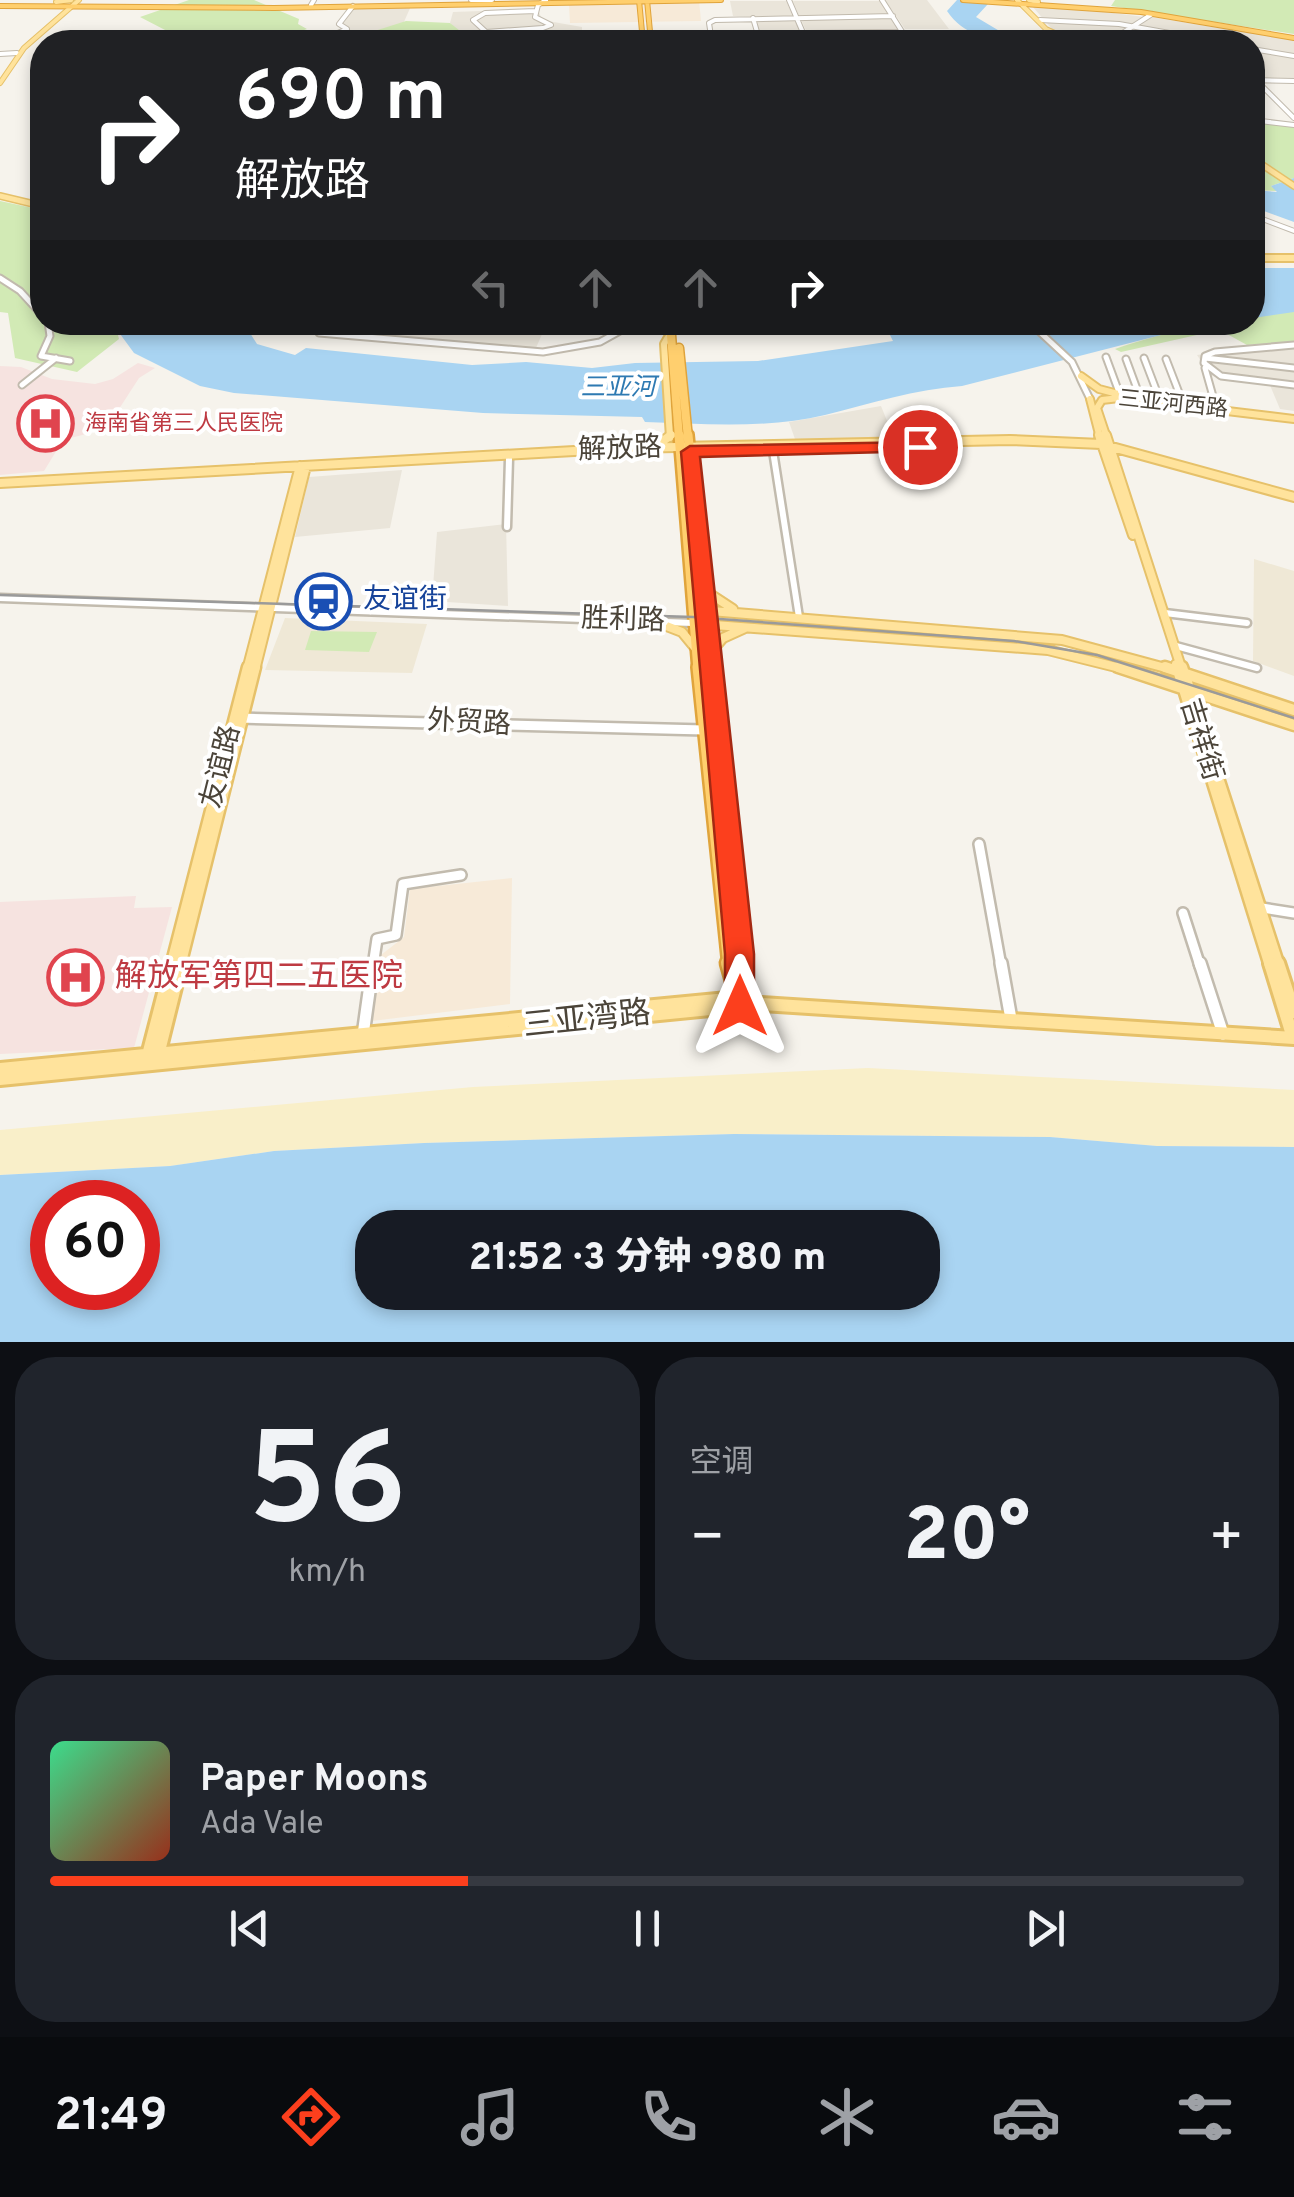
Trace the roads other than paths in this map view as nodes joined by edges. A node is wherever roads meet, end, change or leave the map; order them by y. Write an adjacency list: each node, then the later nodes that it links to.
1 (492, 0): 9 (street)
2 (594, 0): 10 (highway)
3 (670, 0): 4 (highway); 18 (highway)
4 (721, 0)
5 (788, 0): 25 (street)
6 (882, 0): 24 (street)
7 (964, 0): 12 (highway)
8 (1002, 0): 13 (highway)
9 (471, 1): 10 (highway); 17 (highway)
10 (544, 1): 11 (highway); 20 (highway); 22 (street)
11 (618, 1): 18 (highway)
12 (994, 1): 13 (highway)
13 (1022, 1): 15 (highway); 23 (highway); 27 (main road); 40 (main road)
14 (78, 2): 16 (highway); 17 (highway); 20 (highway); 21 (main road); 30 (main road)
15 (1038, 2): 45 (highway)
16 (54, 3): 19 (highway); 21 (main road)
17 (313, 3)
18 (643, 3): 34 (highway); 35 (highway)
19 (0, 5)
20 (353, 6): 31 (street)
21 (63, 11): 29 (main road)
22 (536, 11): 32 (street); 33 (street)
23 (1152, 14): 28 (street); 44 (highway)
24 (893, 16): 25 (street); 39 (street)
25 (796, 17): 26 (street); 38 (street)
26 (753, 18): 36 (street); 37 (street)
27 (1040, 20): 28 (street); 41 (main road)
28 (1134, 26): 42 (street); 43 (street)
29 (42, 30)
30 (45, 30)
31 (347, 30)
32 (484, 30)
33 (528, 30)
34 (643, 30)
35 (649, 30)
36 (710, 30)
37 (756, 30)
38 (802, 30)
39 (901, 30)
40 (1046, 30)
41 (1051, 30)
42 (1127, 30)
43 (1155, 30)
44 (1251, 30)
45 (1253, 30)
46 (1265, 32): 48 (highway)
47 (1265, 32): 48 (highway)
48 (1294, 37)
49 (30, 41): 52 (main road)
50 (30, 43): 56 (main road)
51 (1265, 50): 54 (street)
52 (17, 53): 53 (street); 56 (main road)
53 (0, 54)
54 (1294, 56)
55 (1265, 79): 57 (street)
56 (0, 80)
57 (1294, 80)
58 (1265, 90): 60 (street)
59 (1265, 121): 60 (street)
60 (1294, 122)
61 (1265, 166): 62 (main road)
62 (1294, 184)
63 (0, 195): 64 (main road)
64 (30, 202)
65 (1265, 220): 66 (street)
66 (1294, 231)
67 (1265, 257): 68 (main road)
68 (1294, 257)
69 (0, 278): 70 (street)
70 (30, 301)
71 (50, 335): 79 (street)
72 (343, 335): 73 (street)
73 (613, 335)
74 (673, 335): 77 (highway)
75 (1044, 335): 86 (street)
76 (1294, 345): 83 (street)
77 (672, 349): 96 (highway); 96 (main road)
78 (1106, 356): 89 (street)
79 (56, 358): 84 (street); 88 (street)
80 (1144, 358): 92 (street)
81 (1126, 359): 90 (street)
82 (1166, 359): 93 (street)
83 (1202, 360): 85 (street); 87 (street); 94 (street)
84 (70, 361)
85 (1294, 368)
86 (1080, 374): 89 (main road, 三亚河西路); 91 (street)
87 (1294, 384)
88 (22, 385)
89 (1120, 395): 90 (main road, 三亚河西路)
90 (1140, 397): 92 (main road, 三亚河西路)
91 (1090, 398): 98 (main road, 三亚河西路)
92 (1160, 400): 93 (main road, 三亚河西路)
93 (1183, 403): 94 (main road, 三亚河西路)
94 (1216, 407): 95 (main road, 三亚河西路)
95 (1294, 418): 98 (main road, 三亚河西路)
96 (680, 430): 97 (main road); 99 (highway)
97 (652, 448): 99 (main road, 解放路); 102 (main road, 解放路)
98 (1106, 448): 99 (main road, 解放路); 100 (main road, 解放路); 104 (main road, 解放路); 112 (main road, 吉祥街); 123 (main road, 吉祥街)
99 (685, 450): 100 (main road, 解放路); 101 (main road, 解放路); 106 (highway); 109 (highway)
100 (773, 451): 113 (street)
101 (510, 459): 102 (main road, 解放路); 105 (street)
102 (302, 469): 103 (main road, 解放路); 108 (main road, 友谊路)
103 (0, 486)
104 (1294, 499)
105 (507, 527)
106 (704, 590): 110 (highway); 111 (main road)
107 (0, 598): 108 (street, 胜利路)
108 (268, 608): 114 (street, 胜利路); 126 (main road, 友谊路)
109 (692, 610): 110 (main road, 胜利路); 115 (highway)
110 (706, 610): 111 (main road, 胜利路); 117 (highway)
111 (745, 613): 113 (main road, 胜利路)
112 (1166, 613): 116 (street); 119 (main road, 吉祥街)
113 (799, 616): 123 (main road, 胜利路)
114 (656, 622): 115 (street, 胜利路); 120 (main road)
115 (694, 623): 117 (main road, 胜利路); 120 (highway)
116 (1247, 623)
117 (708, 624): 118 (main road, 胜利路); 121 (highway)
118 (750, 627): 121 (main road); 124 (main road, 胜利路)
119 (1176, 646): 122 (street); 123 (main road, 吉祥街)
120 (696, 649): 128 (highway)
121 (711, 652): 134 (highway)
122 (1257, 668)
123 (1182, 673): 124 (main road, 吉祥街); 125 (main road, 胜利路)
124 (1188, 690): 127 (main road, 胜利路); 131 (main road, 吉祥街); 139 (main road, 吉祥街)
125 (1294, 710)
126 (239, 718): 128 (street, 外贸路); 140 (main road, 友谊路)
127 (1294, 725)
128 (704, 730): 134 (highway)
129 (979, 844): 136 (street)
130 (462, 875): 138 (street)
131 (1262, 908): 133 (street); 135 (main road, 吉祥街)
132 (1183, 913): 137 (street)
133 (1294, 913)
134 (739, 1002): 136 (main road, 三亚湾路); 138 (main road, 三亚湾路); 140 (main road, 三亚湾路)
135 (1294, 1012)
136 (1011, 1019): 137 (main road, 三亚湾路)
137 (1222, 1034): 139 (main road, 三亚湾路)
138 (363, 1036): 140 (main road, 三亚湾路)
139 (1294, 1038)
140 (151, 1062): 141 (main road, 三亚湾路); 142 (main road, 三亚湾路)
141 (0, 1069)
142 (0, 1079)

